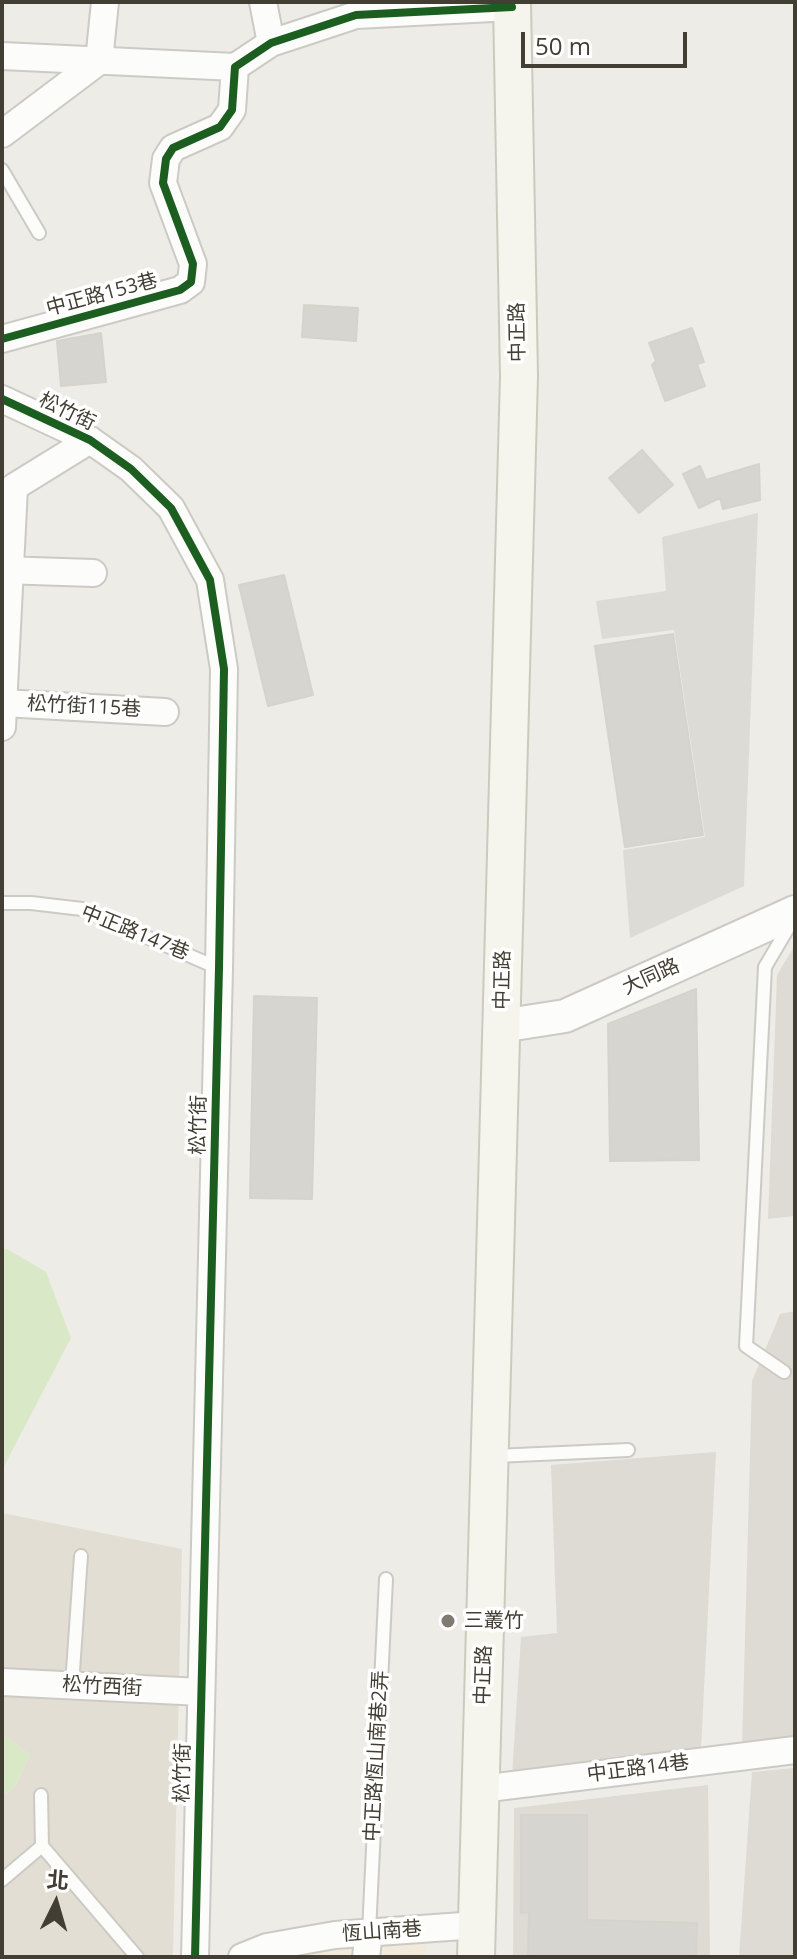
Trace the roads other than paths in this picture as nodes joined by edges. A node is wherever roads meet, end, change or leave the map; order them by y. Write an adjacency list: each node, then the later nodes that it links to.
1 (105, 2): 6 (street)
2 (263, 2): 4 (street)
3 (512, 4): 4 (street); 22 (main road, 中正路)
4 (271, 43): 7 (street)
5 (2, 56): 6 (street)
6 (99, 61): 7 (street); 8 (street)
7 (235, 67): 11 (street, 中正路153巷)
8 (2, 134)
9 (2, 170): 10 (lane)
10 (39, 233)
11 (2, 339)
12 (2, 399): 13 (street, 松竹街)
13 (90, 440): 14 (street, 松竹街115巷); 21 (street, 松竹街)
14 (5, 570): 15 (street); 16 (street, 松竹街115巷)
15 (93, 573)
16 (2, 703): 17 (street, 松竹街115巷); 18 (street, 松竹街115巷)
17 (165, 712)
18 (2, 727)
19 (2, 903): 21 (lane, 中正路147巷)
20 (795, 914): 22 (street, 大同路); 23 (lane)
21 (219, 968): 30 (street, 松竹街)
22 (501, 1026): 25 (main road, 中正路)
23 (784, 1372)
24 (628, 1450): 25 (lane)
25 (491, 1456): 32 (main road, 中正路)
26 (81, 1556): 29 (lane)
27 (386, 1579): 37 (lane, 中正路恆山南巷2弄)
28 (2, 1682): 29 (street, 松竹西街)
29 (72, 1685): 30 (street, 松竹西街)
30 (201, 1692): 39 (street, 松竹街)
31 (795, 1750): 32 (street, 中正路14巷)
32 (481, 1789): 36 (main road, 中正路)
33 (41, 1795): 34 (lane)
34 (42, 1846): 35 (lane); 38 (lane)
35 (2, 1880)
36 (477, 1941): 37 (street, 恆山南巷)
37 (368, 1945): 40 (street, 恆山南巷)
38 (137, 1957)
39 (195, 1957)
40 (242, 1957)

